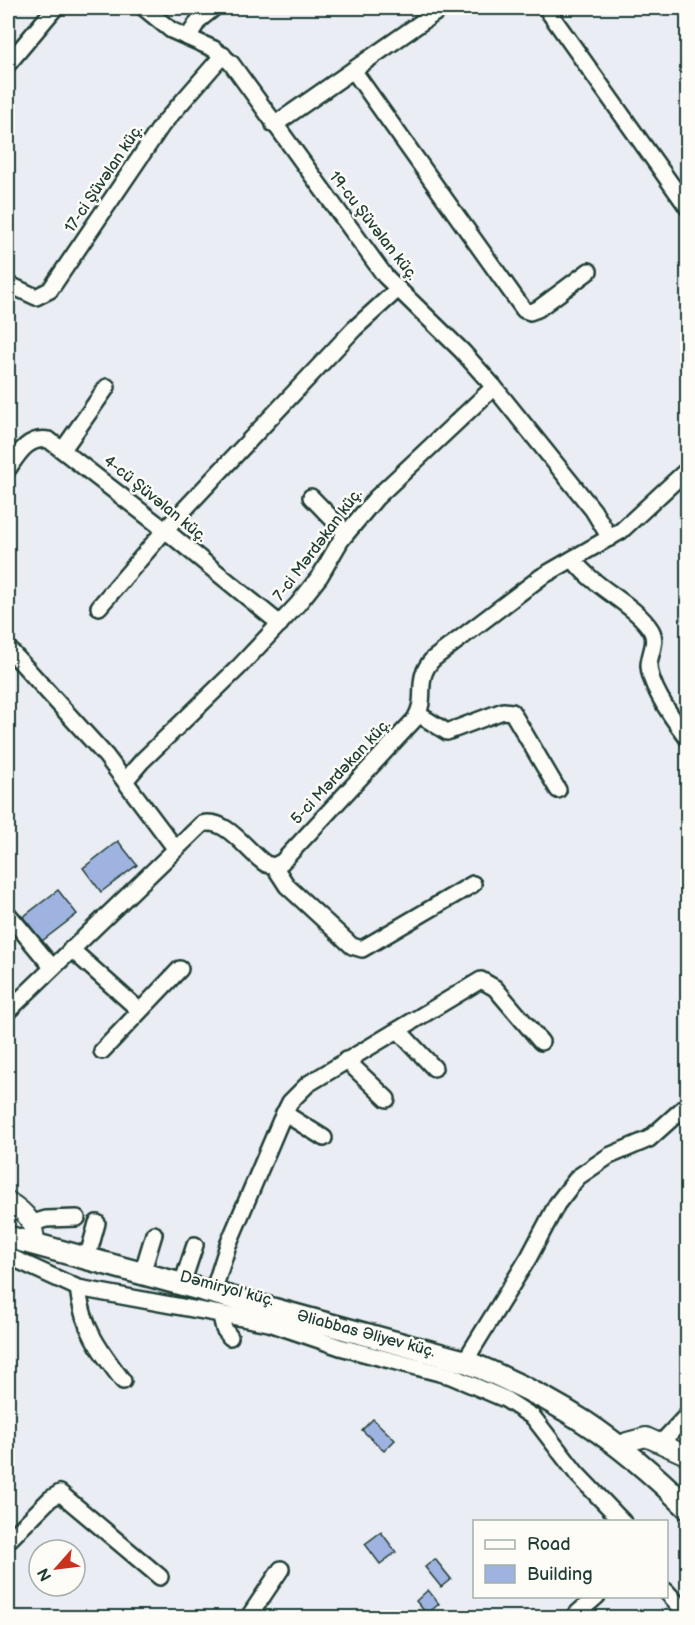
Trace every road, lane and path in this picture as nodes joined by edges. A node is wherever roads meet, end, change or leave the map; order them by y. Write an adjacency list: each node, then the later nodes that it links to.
1 (55, 8): 8 (street)
2 (144, 8): 6 (street, 19-cu Şüvəlan küç.)
3 (214, 8): 6 (street)
4 (441, 8): 9 (street)
5 (546, 8): 11 (street)
6 (188, 37): 7 (street, 19-cu Şüvəlan küç.)
7 (223, 55): 10 (street, 19-cu Şüvəlan küç.); 13 (street, 17-ci Şüvəlan küç.)
8 (8, 64)
9 (353, 70): 10 (street); 12 (street)
10 (274, 125): 14 (street, 19-cu Şüvəlan küç.)
11 (687, 208)
12 (589, 271)
13 (8, 284)
14 (398, 289): 16 (street, 19-cu Şüvəlan küç.); 21 (street)
15 (107, 387): 17 (street)
16 (494, 387): 22 (street, 7-ci Mərdəkan küç.); 23 (street, 19-cu Şüvəlan küç.)
17 (63, 448): 18 (street, 4-cü Şüvəlan küç.); 21 (street, 4-cü Şüvəlan küç.)
18 (8, 469)
19 (687, 469): 23 (street)
20 (311, 497): 22 (street)
21 (165, 530): 25 (street); 26 (street, 4-cü Şüvəlan küç.)
22 (346, 533): 26 (street, 7-ci Mərdəkan küç.)
23 (610, 538): 24 (street)
24 (573, 558): 28 (street); 29 (street)
25 (99, 607)
26 (280, 624): 30 (street, 7-ci Mərdəkan küç.)
27 (8, 648): 30 (street)
28 (418, 714): 31 (street); 33 (street, 5-ci Mərdəkan küç.)
29 (687, 740)
30 (125, 781): 32 (street)
31 (558, 790)
32 (175, 848): 33 (street); 36 (street)
33 (274, 866): 34 (street)
34 (473, 884)
35 (8, 914): 37 (street)
36 (71, 949): 37 (street); 39 (street)
37 (52, 967): 40 (street)
38 (180, 969): 39 (street)
39 (139, 1010): 43 (street)
40 (8, 1011)
41 (398, 1030): 42 (street); 44 (street); 45 (street)
42 (541, 1042)
43 (102, 1051)
44 (346, 1060): 46 (street); 48 (street)
45 (434, 1068)
46 (387, 1099)
47 (687, 1104): 66 (street)
48 (284, 1113): 49 (street); 62 (street)
49 (324, 1138)
50 (8, 1201): 55 (street)
51 (77, 1218): 55 (street)
52 (97, 1223): 58 (street)
53 (8, 1230): 55 (main road, Dəmiryol küç.)
54 (154, 1234): 60 (street)
55 (34, 1235): 56 (main road, Əliabbas Əliyev küç.); 58 (main road, Dəmiryol küç.); 73 (main road, Əliabbas Əliyev küç.)
56 (8, 1237)
57 (195, 1245): 61 (street)
58 (89, 1252): 60 (main road, Dəmiryol küç.)
59 (8, 1256): 63 (street, Dəmiryol küç.)
60 (144, 1267): 61 (main road, Dəmiryol küç.)
61 (184, 1278): 62 (main road, Dəmiryol küç.)
62 (215, 1286): 66 (main road, Dəmiryol küç.)
63 (78, 1288): 64 (street, Dəmiryol küç.); 67 (street)
64 (221, 1316): 65 (street); 74 (street, Dəmiryol küç.)
65 (230, 1337)
66 (468, 1356): 69 (main road, Dəmiryol küç.)
67 (123, 1381)
68 (687, 1414): 70 (street)
69 (627, 1442): 70 (street); 72 (main road, Dəmiryol küç.)
70 (661, 1443): 71 (street)
71 (687, 1456)
72 (687, 1498)
73 (687, 1508)
74 (622, 1520)
75 (8, 1541): 77 (street)
76 (281, 1569): 81 (street)
77 (160, 1577)
78 (668, 1593): 80 (street)
79 (595, 1598): 82 (street)
80 (687, 1615)
81 (248, 1617)
82 (572, 1617)

